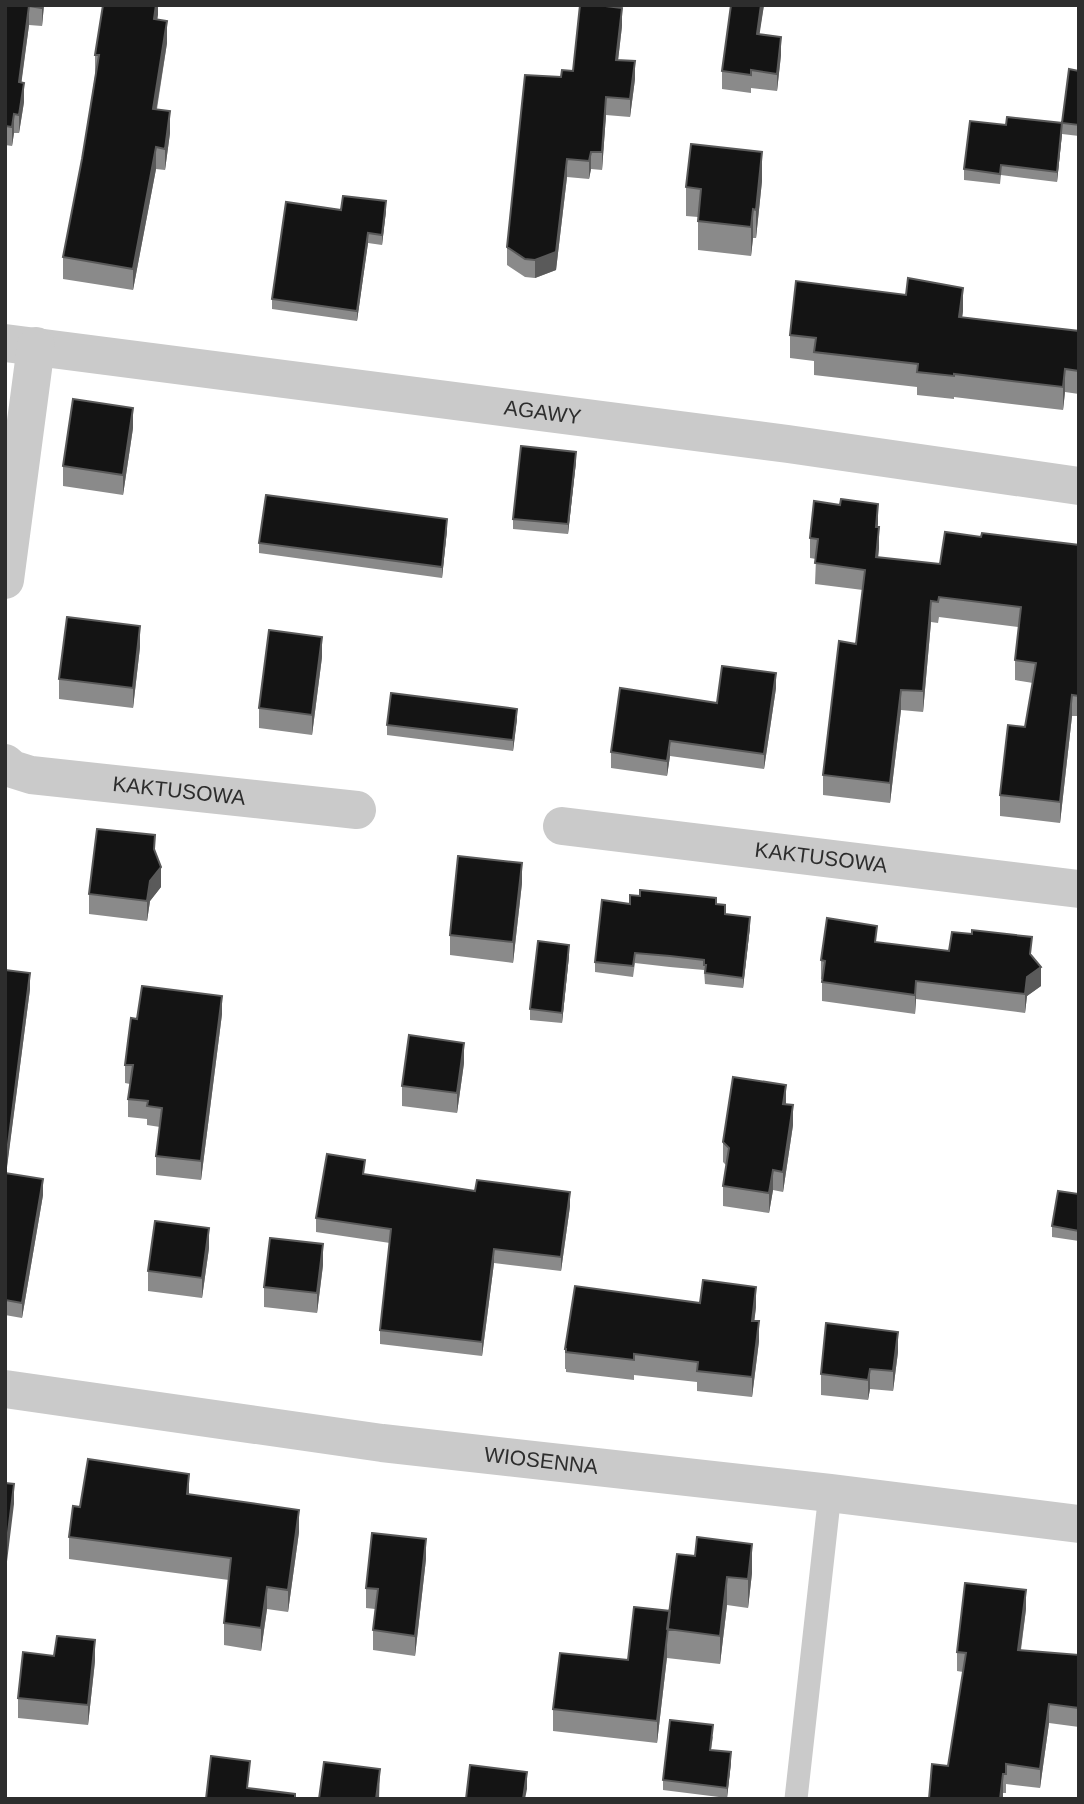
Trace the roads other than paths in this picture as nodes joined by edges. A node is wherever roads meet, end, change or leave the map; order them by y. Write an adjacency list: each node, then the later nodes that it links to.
1 (21, 344): 2 (street, AGAWY); 3 (street)
2 (1079, 486)
3 (5, 580)
4 (5, 763): 5 (street, KAKTUSOWA)
5 (358, 810)
6 (562, 826): 7 (street, KAKTUSOWA)
7 (1079, 889)
8 (5, 1389): 9 (street, WIOSENNA)
9 (830, 1493): 10 (street, WIOSENNA); 11 (lane)
10 (1079, 1524)
11 (796, 1799)

